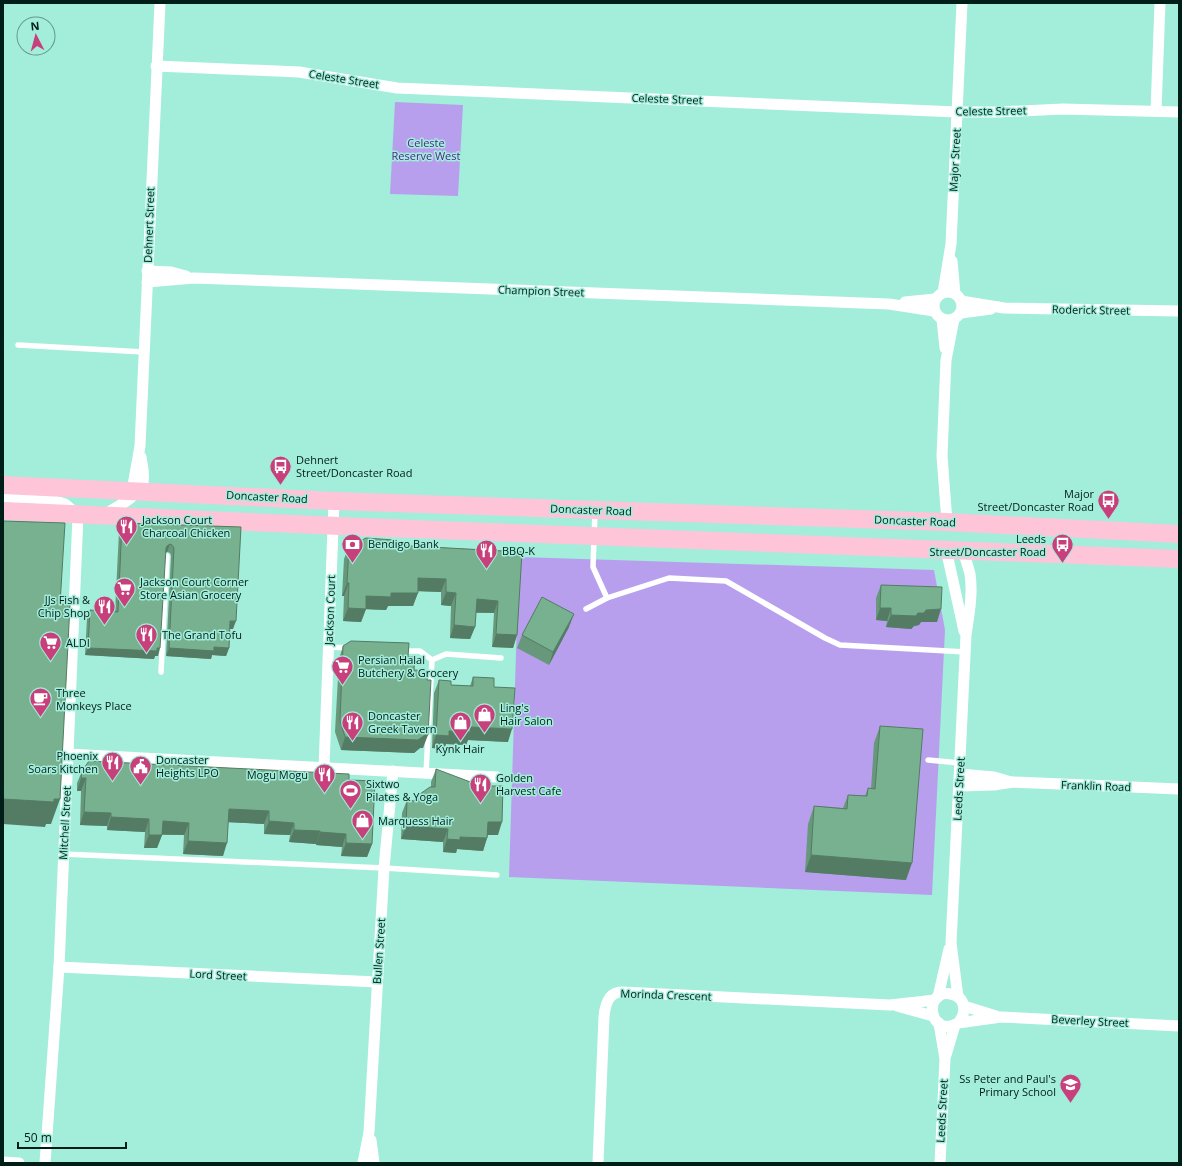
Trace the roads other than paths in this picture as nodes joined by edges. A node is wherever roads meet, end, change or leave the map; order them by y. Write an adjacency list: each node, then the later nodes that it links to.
1 (160, 3): 4 (street, Dehnert Street)
2 (962, 3): 6 (street, Major Street)
3 (1160, 3): 5 (street)
4 (156, 66): 6 (street, Celeste Street); 9 (street, Dehnert Street)
5 (1156, 111): 6 (street, Celeste Street); 7 (street, Celeste Street)
6 (957, 112): 8 (street, Major Street)
7 (1179, 112)
8 (951, 244): 10 (street, Major Street); 11 (street, Major Street)
9 (147, 276): 12 (street, Champion Street); 18 (street, Dehnert Street)
10 (939, 296): 11 (street); 12 (street, Champion Street); 15 (street)
11 (958, 297): 13 (street, Roderick Street); 16 (street)
12 (889, 304): 15 (street, Champion Street)
13 (1004, 308): 14 (street, Roderick Street); 16 (street, Roderick Street)
14 (1179, 311)
15 (938, 315): 16 (street); 19 (street)
16 (957, 316): 19 (street)
17 (18, 345): 18 (lane)
18 (144, 352): 21 (street, Dehnert Street)
19 (946, 360): 28 (street)
20 (3, 485): 21 (main road, Doncaster Road)
21 (135, 491): 23 (main road, Doncaster Road); 27 (street)
22 (3, 497): 26 (street)
23 (334, 501): 24 (main road, Doncaster Road); 29 (street, Jackson Court)
24 (595, 510): 28 (main road, Doncaster Road); 31 (lane)
25 (3, 511): 26 (main road)
26 (78, 515): 27 (main road); 45 (street, Mitchell Street)
27 (102, 516): 29 (main road)
28 (947, 522): 30 (main road, Doncaster Road); 32 (main road)
29 (334, 526): 31 (main road); 38 (street, Jackson Court)
30 (1179, 534)
31 (594, 536): 32 (main road); 35 (lane)
32 (955, 549): 34 (main road); 37 (street, Leeds Street); 37 (street, Leeds Street)
33 (167, 556): 44 (lane)
34 (1179, 559)
35 (607, 598): 36 (lane); 41 (lane)
36 (586, 610)
37 (966, 635): 41 (street, Leeds Street)
38 (329, 647): 39 (lane); 47 (street, Jackson Court)
39 (357, 648)
40 (396, 650): 43 (lane)
41 (966, 652): 48 (street, Leeds Street)
42 (501, 658): 43 (lane)
43 (432, 660): 50 (lane)
44 (161, 672)
45 (68, 754): 47 (street); 55 (street, Mitchell Street)
46 (928, 760): 48 (lane)
47 (324, 768): 49 (street)
48 (960, 768): 52 (street, Franklin Road); 53 (street, Leeds Street)
49 (393, 771): 50 (street); 56 (street, Bullen Street)
50 (426, 773): 51 (street)
51 (497, 777)
52 (1013, 782): 53 (street, Franklin Road); 54 (street, Franklin Road)
53 (959, 786): 58 (street, Leeds Street)
54 (1179, 789)
55 (64, 854): 56 (lane); 59 (street, Mitchell Street)
56 (384, 868): 57 (lane); 60 (street, Bullen Street)
57 (497, 875)
58 (951, 943): 61 (street, Leeds Street); 62 (street, Leeds Street)
59 (59, 967): 60 (street, Lord Street); 73 (street, Mitchell Street)
60 (377, 982): 70 (street, Bullen Street)
61 (958, 996): 62 (street); 64 (street)
62 (937, 998): 63 (street, Morinda Crescent); 66 (street)
63 (890, 1005): 66 (street, Morinda Crescent); 76 (street, Morinda Crescent)
64 (964, 1006): 65 (street, Beverley Street); 67 (street)
65 (1001, 1017): 67 (street, Beverley Street); 68 (street, Beverley Street)
66 (936, 1019): 67 (street); 69 (street, Leeds Street)
67 (957, 1024): 69 (street, Leeds Street)
68 (1179, 1026)
69 (945, 1059): 77 (street, Leeds Street)
70 (369, 1132): 74 (street, Bullen Street); 75 (street, Bullen Street)
71 (3, 1162): 72 (street)
72 (19, 1163)
73 (45, 1163)
74 (363, 1163)
75 (374, 1163)
76 (598, 1163)
77 (940, 1163)

